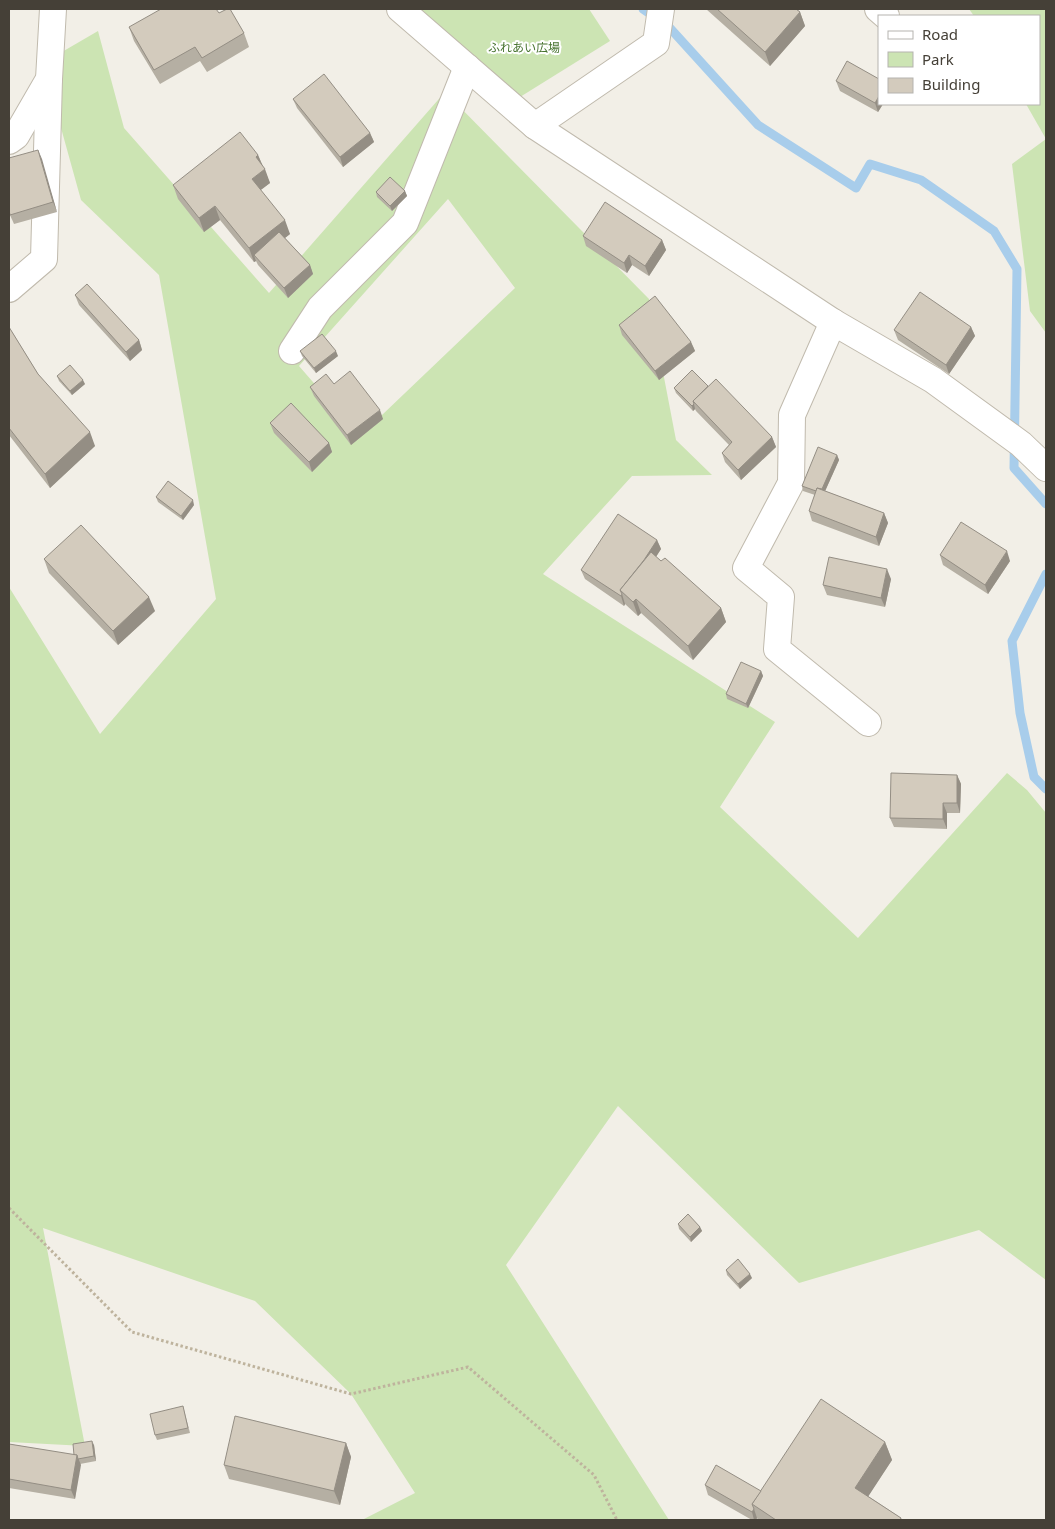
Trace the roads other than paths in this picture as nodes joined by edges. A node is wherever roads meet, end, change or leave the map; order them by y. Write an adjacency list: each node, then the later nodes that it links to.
1 (53, 9): 5 (street)
2 (400, 9): 4 (street)
3 (662, 9): 6 (street)
4 (467, 67): 6 (street); 10 (street)
5 (48, 79): 7 (street); 8 (street)
6 (535, 126): 9 (street)
7 (9, 141)
8 (9, 289)
9 (833, 322): 11 (street); 12 (street)
10 (292, 351)
11 (1046, 468)
12 (868, 723)

